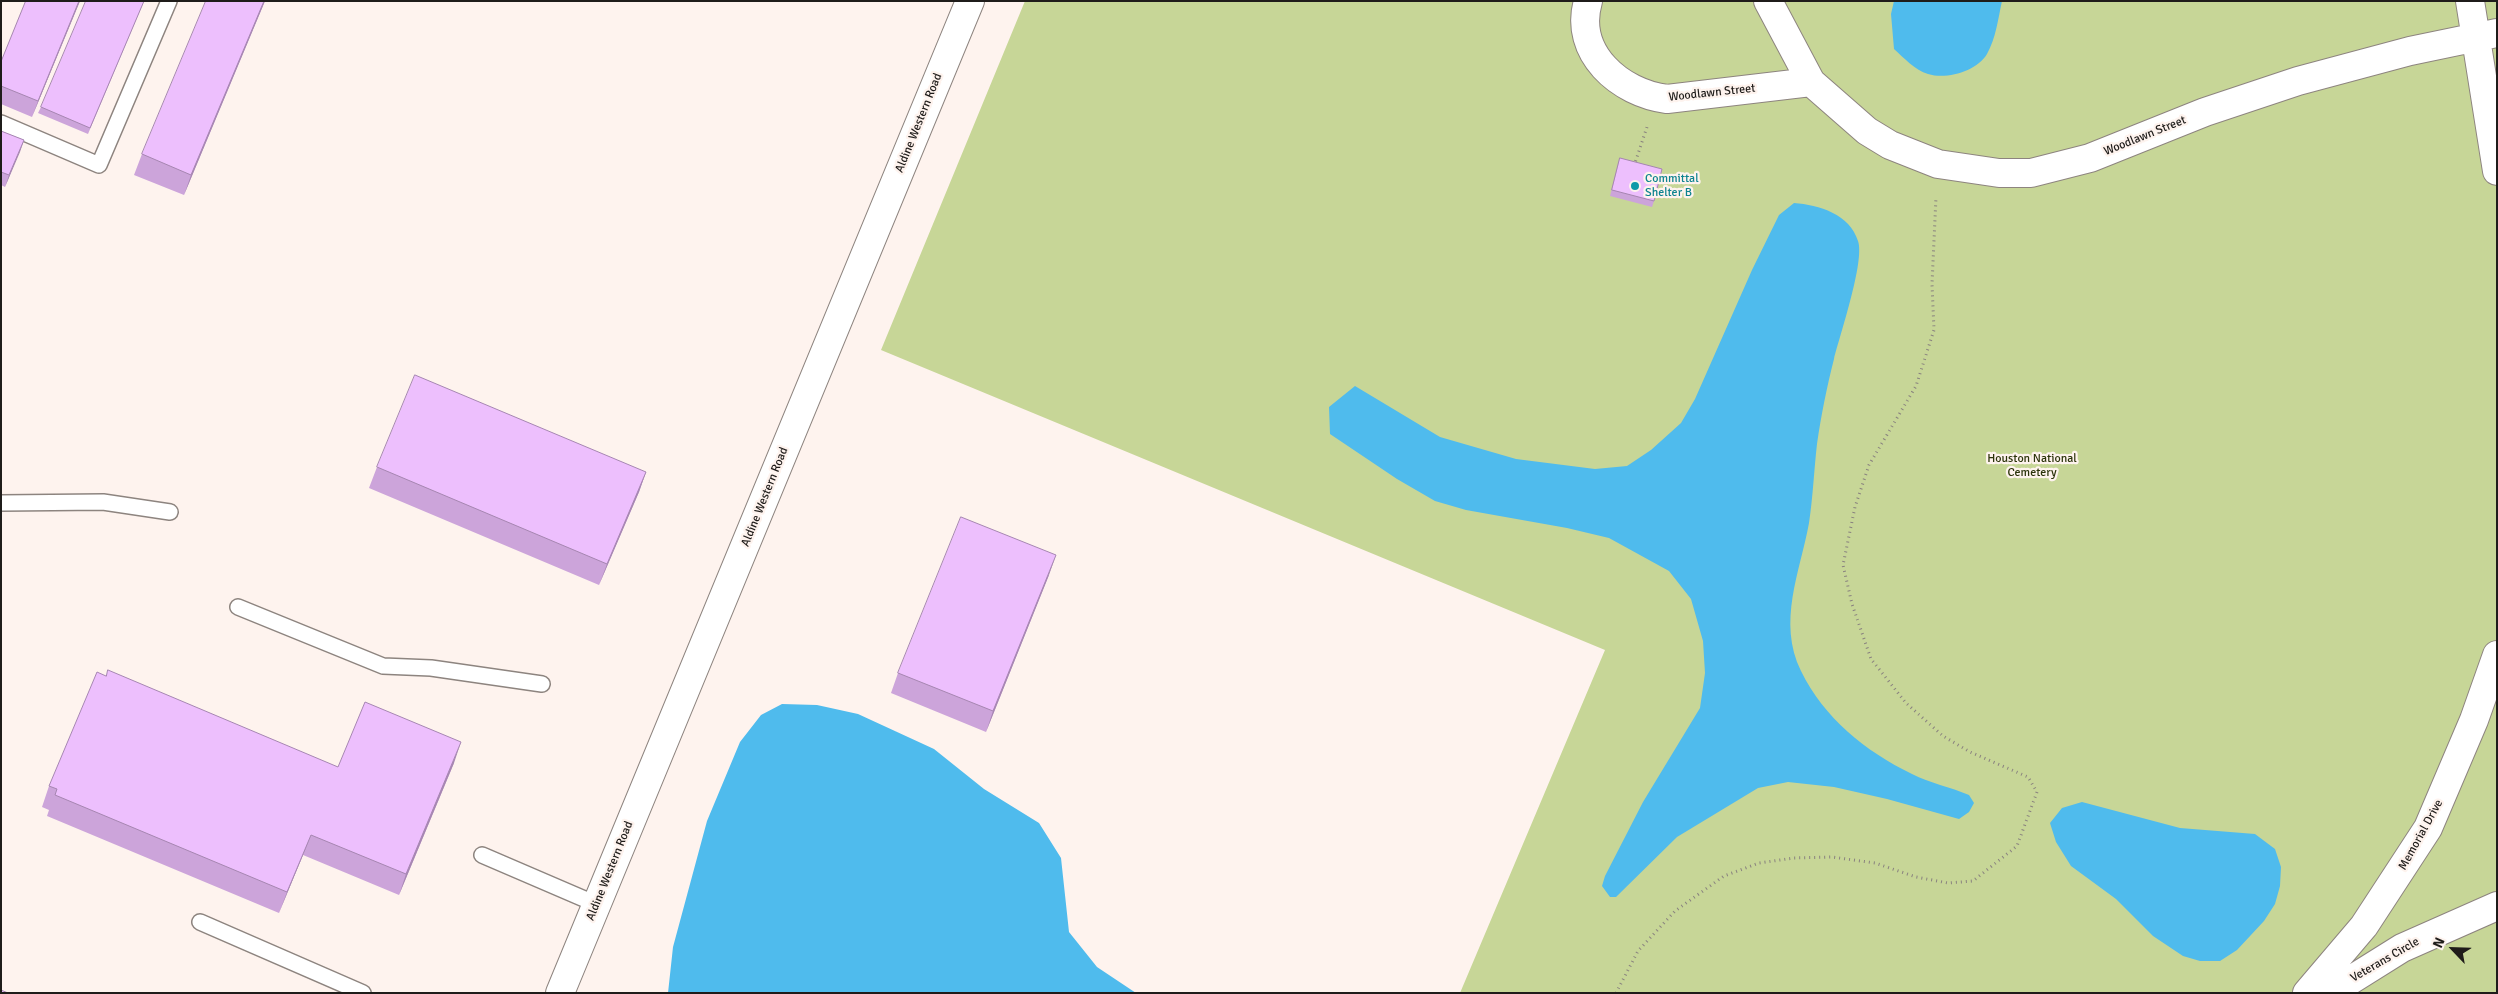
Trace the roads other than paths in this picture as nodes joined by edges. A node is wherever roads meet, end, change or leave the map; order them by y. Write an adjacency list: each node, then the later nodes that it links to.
1 (169, 1): 8 (lane)
2 (970, 1): 16 (street, Aldine Western Road)
3 (1588, 1): 7 (street, Woodlawn Street)
4 (1768, 1): 7 (street, Woodlawn Street)
5 (2470, 1): 6 (street)
6 (2486, 35): 7 (street, Woodlawn Street); 9 (street)
7 (1811, 82)
8 (1, 123)
9 (2497, 170)
10 (1, 503): 11 (lane)
11 (170, 512)
12 (238, 607): 14 (lane)
13 (2497, 654): 21 (street, Memorial Drive)
14 (542, 684)
15 (482, 855): 16 (lane)
16 (596, 904): 20 (street, Aldine Western Road)
17 (2497, 906): 22 (street, Veterans Circle)
18 (200, 922): 19 (lane)
19 (363, 993)
20 (560, 993)
21 (2308, 993)
22 (2330, 993)

